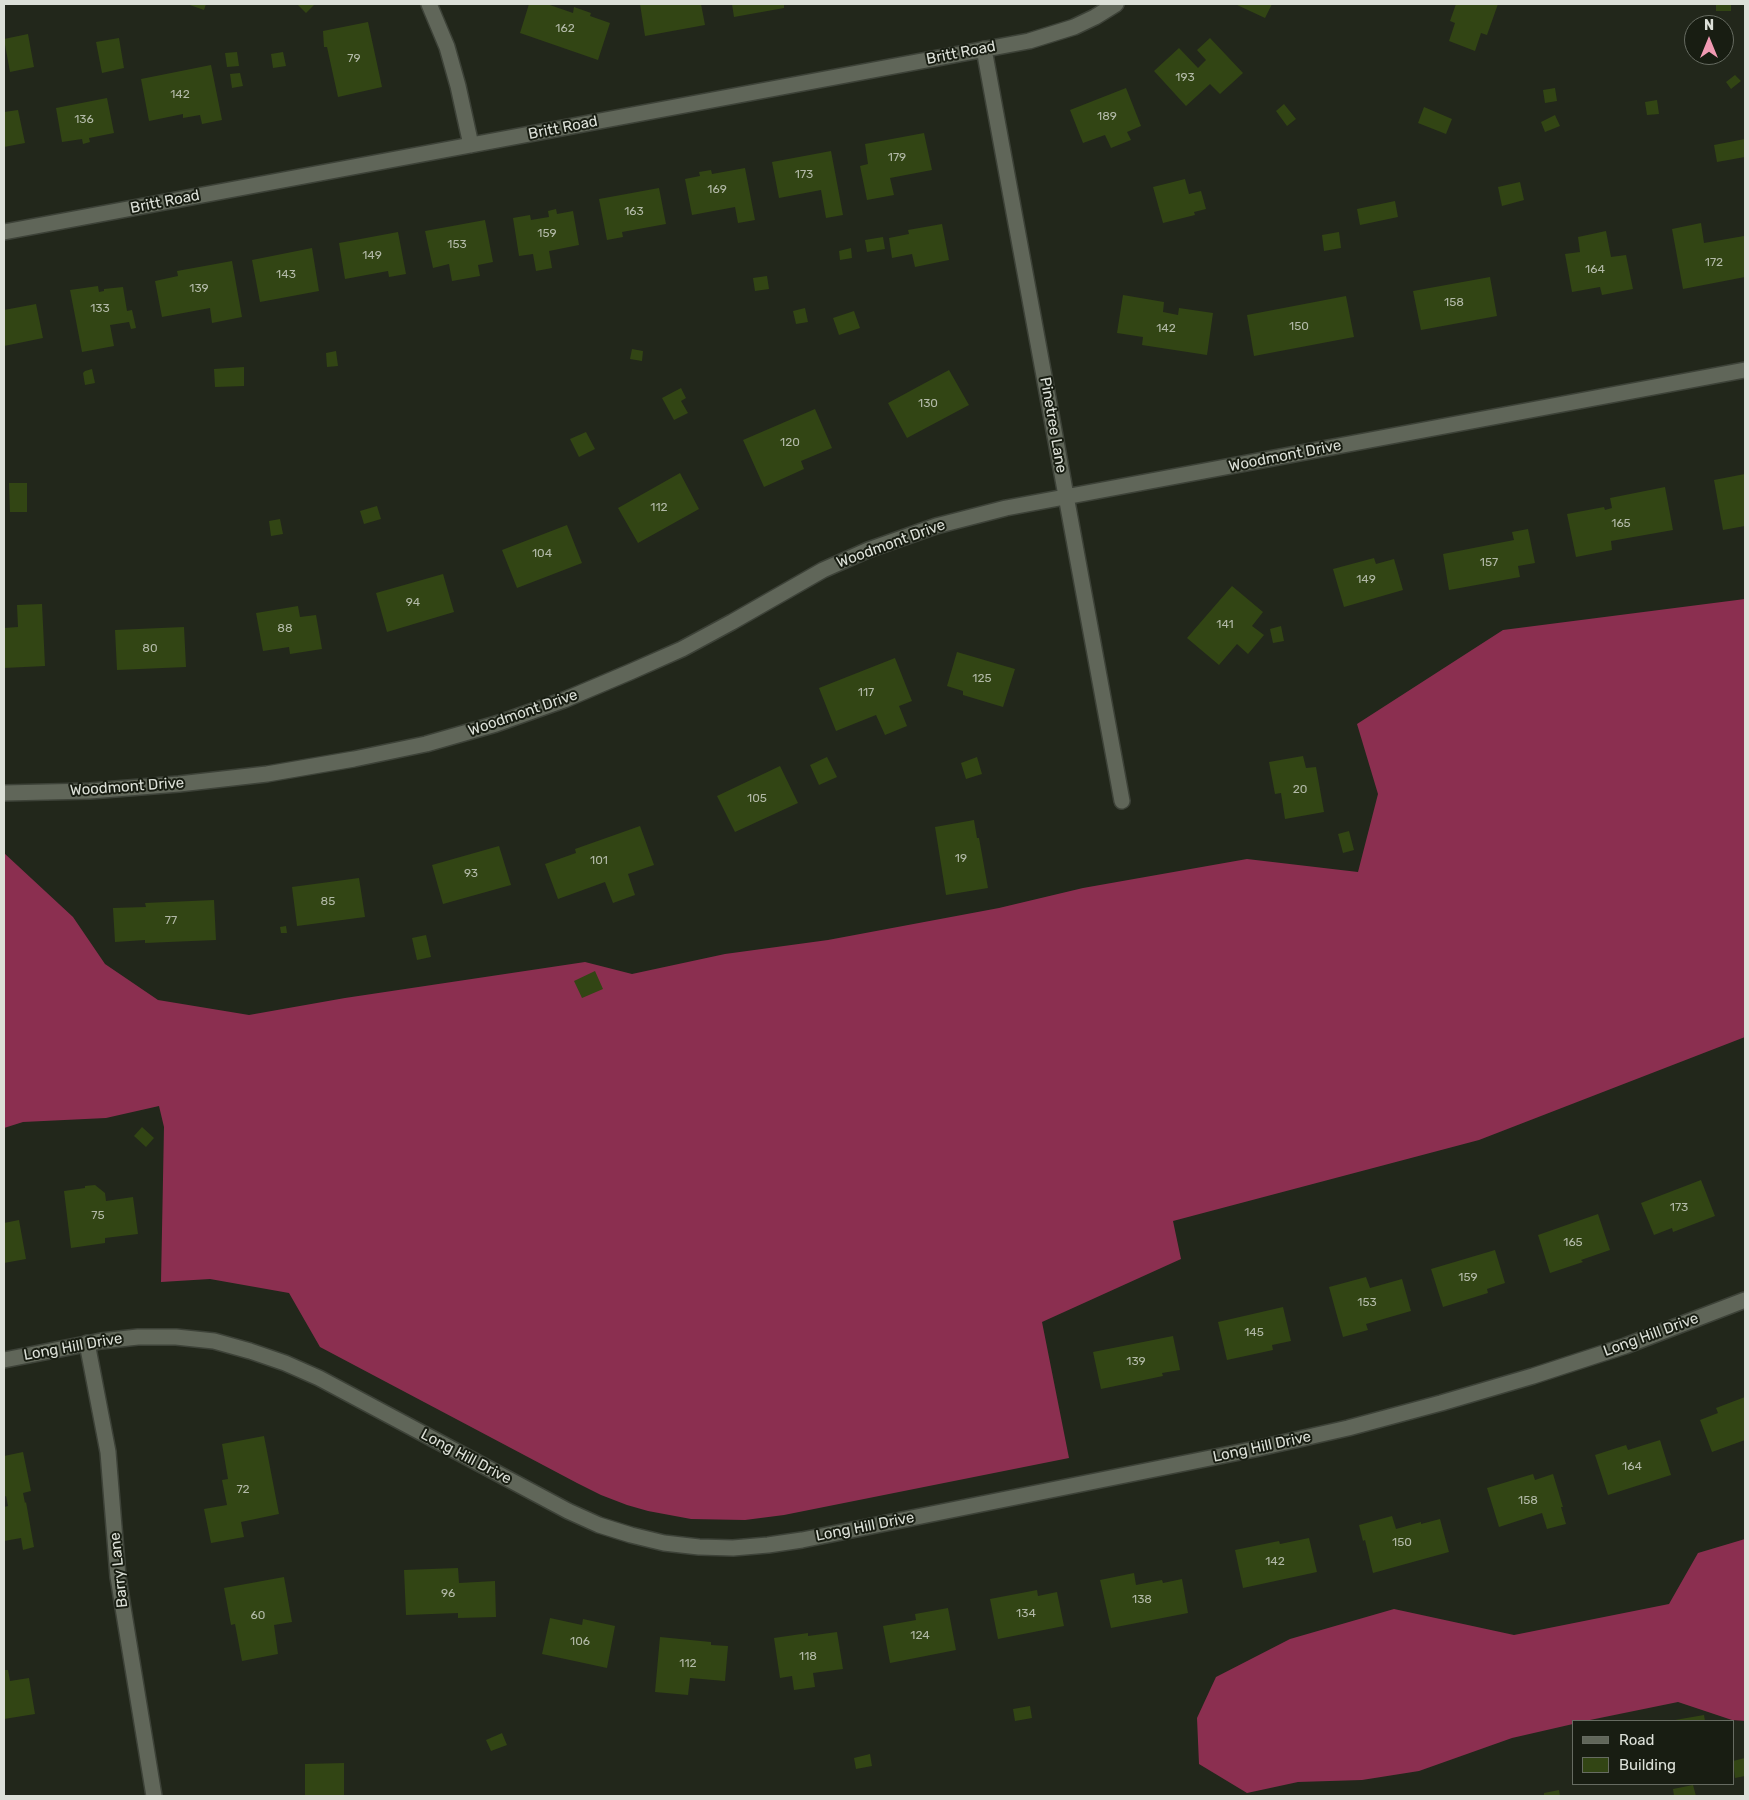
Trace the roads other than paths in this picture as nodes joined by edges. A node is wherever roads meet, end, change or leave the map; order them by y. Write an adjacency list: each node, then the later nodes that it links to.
1 (429, 4): 4 (street)
2 (1116, 4): 3 (street, Britt Road)
3 (984, 49): 4 (street, Britt Road); 7 (street, Pinetree Lane)
4 (471, 145): 5 (street, Britt Road)
5 (4, 232)
6 (1745, 370): 7 (street, Woodmont Drive)
7 (1066, 496): 8 (street, Woodmont Drive); 9 (street, Pinetree Lane)
8 (4, 792)
9 (1122, 801)
10 (1745, 1300): 11 (street, Long Hill Drive)
11 (87, 1343): 12 (street, Long Hill Drive); 13 (street, Barry Lane)
12 (4, 1360)
13 (154, 1796)

